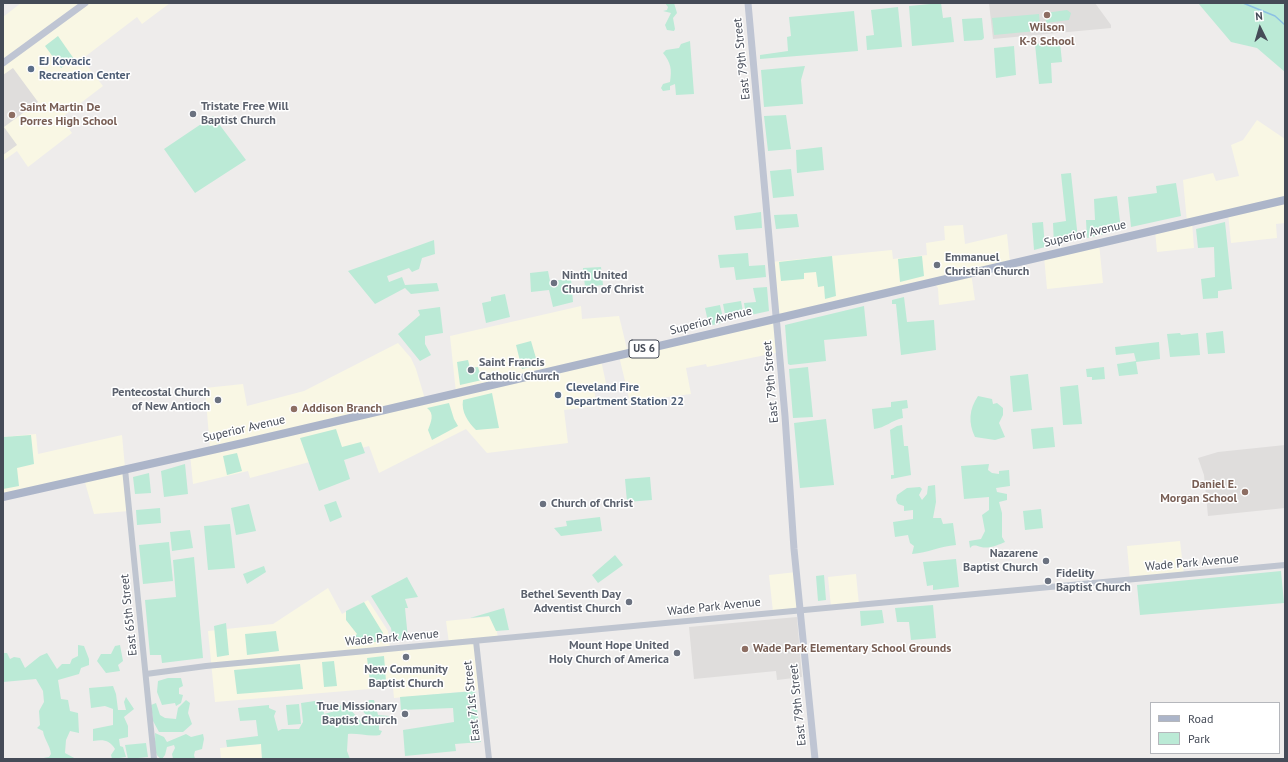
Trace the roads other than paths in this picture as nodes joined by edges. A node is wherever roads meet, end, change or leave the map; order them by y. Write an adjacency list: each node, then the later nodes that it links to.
1 (85, 3): 3 (main road)
2 (748, 3): 5 (main road, East 79th Street)
3 (3, 63)
4 (1285, 200): 5 (main road, Superior Avenue / US 6)
5 (776, 318): 6 (main road, Superior Avenue / US 6); 9 (main road, East 79th Street)
6 (124, 469): 7 (main road, Superior Avenue / US 6); 11 (street, East 65th Street)
7 (3, 497)
8 (1285, 565): 9 (street, Wade Park Avenue)
9 (800, 610): 10 (street, Wade Park Avenue); 14 (main road, East 79th Street)
10 (476, 640): 11 (street, Wade Park Avenue); 13 (street, East 71st Street)
11 (146, 674): 12 (street, East 65th Street)
12 (154, 759)
13 (489, 759)
14 (815, 759)

